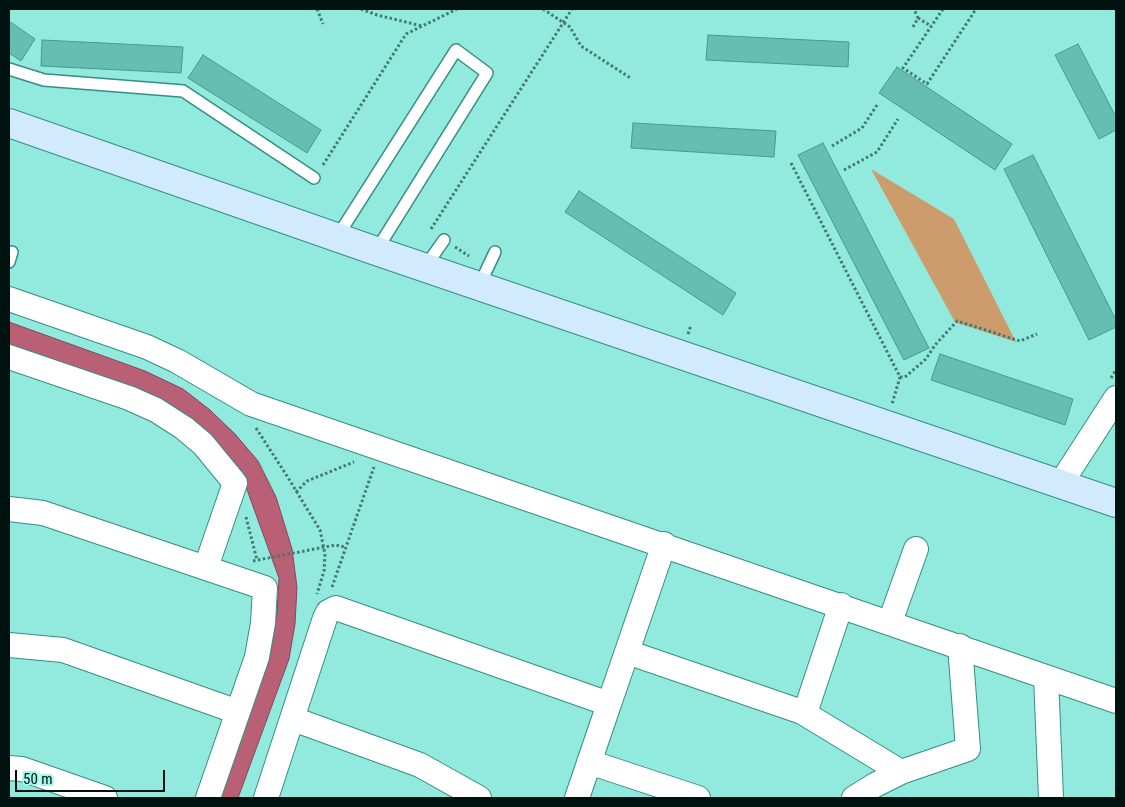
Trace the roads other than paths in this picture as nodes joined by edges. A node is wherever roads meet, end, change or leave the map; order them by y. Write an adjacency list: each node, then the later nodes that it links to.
1 (9, 69): 3 (lane)
2 (9, 123): 4 (street)
3 (314, 178)
4 (337, 237): 6 (street); 6 (lane)
5 (448, 243): 8 (lane)
6 (376, 251): 8 (street)
7 (495, 252): 9 (lane)
8 (425, 267): 9 (street)
9 (483, 277): 13 (street)
10 (9, 299): 16 (street)
11 (9, 357): 18 (street)
12 (1113, 390): 13 (street)
13 (1061, 483): 14 (street)
14 (1116, 503)
15 (9, 509): 18 (street)
16 (664, 544): 19 (street); 23 (street)
17 (916, 549): 20 (street)
18 (206, 567): 27 (street)
19 (841, 605): 20 (street); 28 (street)
20 (890, 622): 22 (street)
21 (9, 645): 27 (street)
22 (960, 646): 24 (street); 32 (street)
23 (627, 652): 26 (street); 28 (street)
24 (1046, 677): 25 (street); 40 (street)
25 (1116, 701)
26 (609, 704): 29 (street); 30 (street)
27 (238, 712): 34 (street)
28 (805, 713): 32 (street)
29 (293, 720): 35 (street); 36 (street)
30 (589, 762): 37 (street); 38 (street)
31 (9, 768): 33 (street)
32 (901, 772): 39 (street)
33 (105, 798)
34 (208, 798)
35 (266, 798)
36 (479, 798)
37 (576, 798)
38 (698, 798)
39 (854, 798)
40 (1052, 798)

